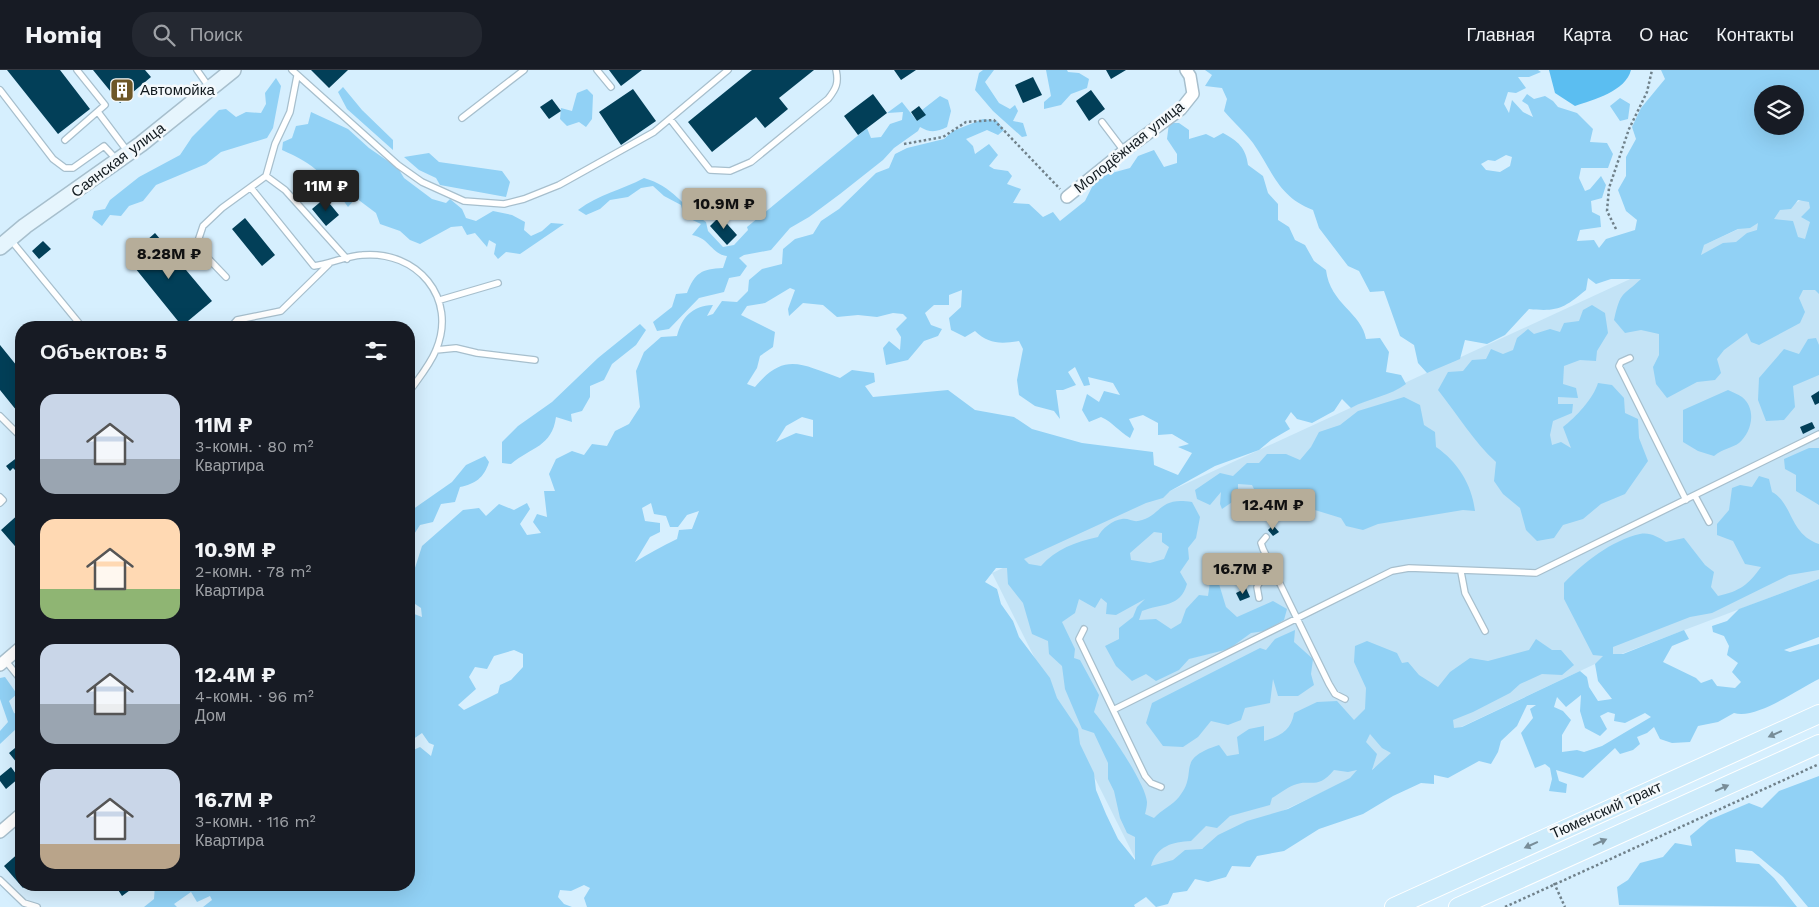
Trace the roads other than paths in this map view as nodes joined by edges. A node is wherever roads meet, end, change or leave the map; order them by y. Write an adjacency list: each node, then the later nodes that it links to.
1 (77, 70): 14 (lane)
2 (197, 70): 12 (lane)
3 (234, 70): 12 (street, Саянская улица)
4 (292, 70): 10 (lane)
5 (524, 70): 15 (lane)
6 (597, 70): 11 (lane)
7 (728, 70): 16 (lane)
8 (836, 70): 16 (lane)
9 (1186, 70): 19 (street, Молодёжная улица)
10 (297, 76): 16 (lane); 21 (lane)
11 (611, 87)
12 (210, 88): 20 (street, Саянская улица)
13 (0, 90): 20 (lane)
14 (98, 112): 18 (lane); 20 (lane)
15 (462, 118)
16 (670, 119)
17 (1102, 122): 19 (lane)
18 (65, 140)
19 (1124, 151): 23 (street, Молодёжная улица)
20 (123, 157): 24 (street, Саянская улица)
21 (266, 176): 22 (lane); 25 (lane)
22 (251, 188): 26 (lane); 27 (lane)
23 (1068, 197)
24 (5, 243): 30 (lane)
25 (347, 258): 26 (lane); 29 (lane)
26 (330, 264): 31 (lane)
27 (226, 277)
28 (498, 283): 29 (lane)
29 (440, 300): 32 (lane)
30 (77, 321)
31 (236, 321)
32 (436, 350): 34 (lane); 35 (lane)
33 (1630, 358): 41 (lane)
34 (535, 360)
35 (415, 383)
36 (0, 416): 37 (lane)
37 (15, 432)
38 (1819, 434): 39 (lane)
39 (1695, 496): 41 (lane); 43 (lane)
40 (0, 497): 42 (lane)
41 (1686, 500): 46 (lane)
42 (0, 503)
43 (1709, 522)
44 (1266, 537): 45 (lane)
45 (1275, 572): 47 (lane); 48 (lane)
46 (1461, 572): 48 (lane); 50 (lane)
47 (1259, 598)
48 (1297, 619): 54 (lane); 55 (lane)
49 (1084, 629): 55 (lane)
50 (1485, 630)
51 (15, 652): 52 (street)
52 (3, 663): 53 (lane)
53 (15, 674)
54 (1345, 700)
55 (1114, 709): 58 (lane)
56 (1819, 714): 63 (main road, Тюменский тракт, one-way to 63)
57 (1819, 744): 64 (main road, Тюменский тракт, one-way to 57)
58 (1161, 787)
59 (15, 819): 60 (street)
60 (0, 832)
61 (0, 880): 62 (lane)
62 (37, 907)
63 (1394, 907)
64 (1458, 907)

